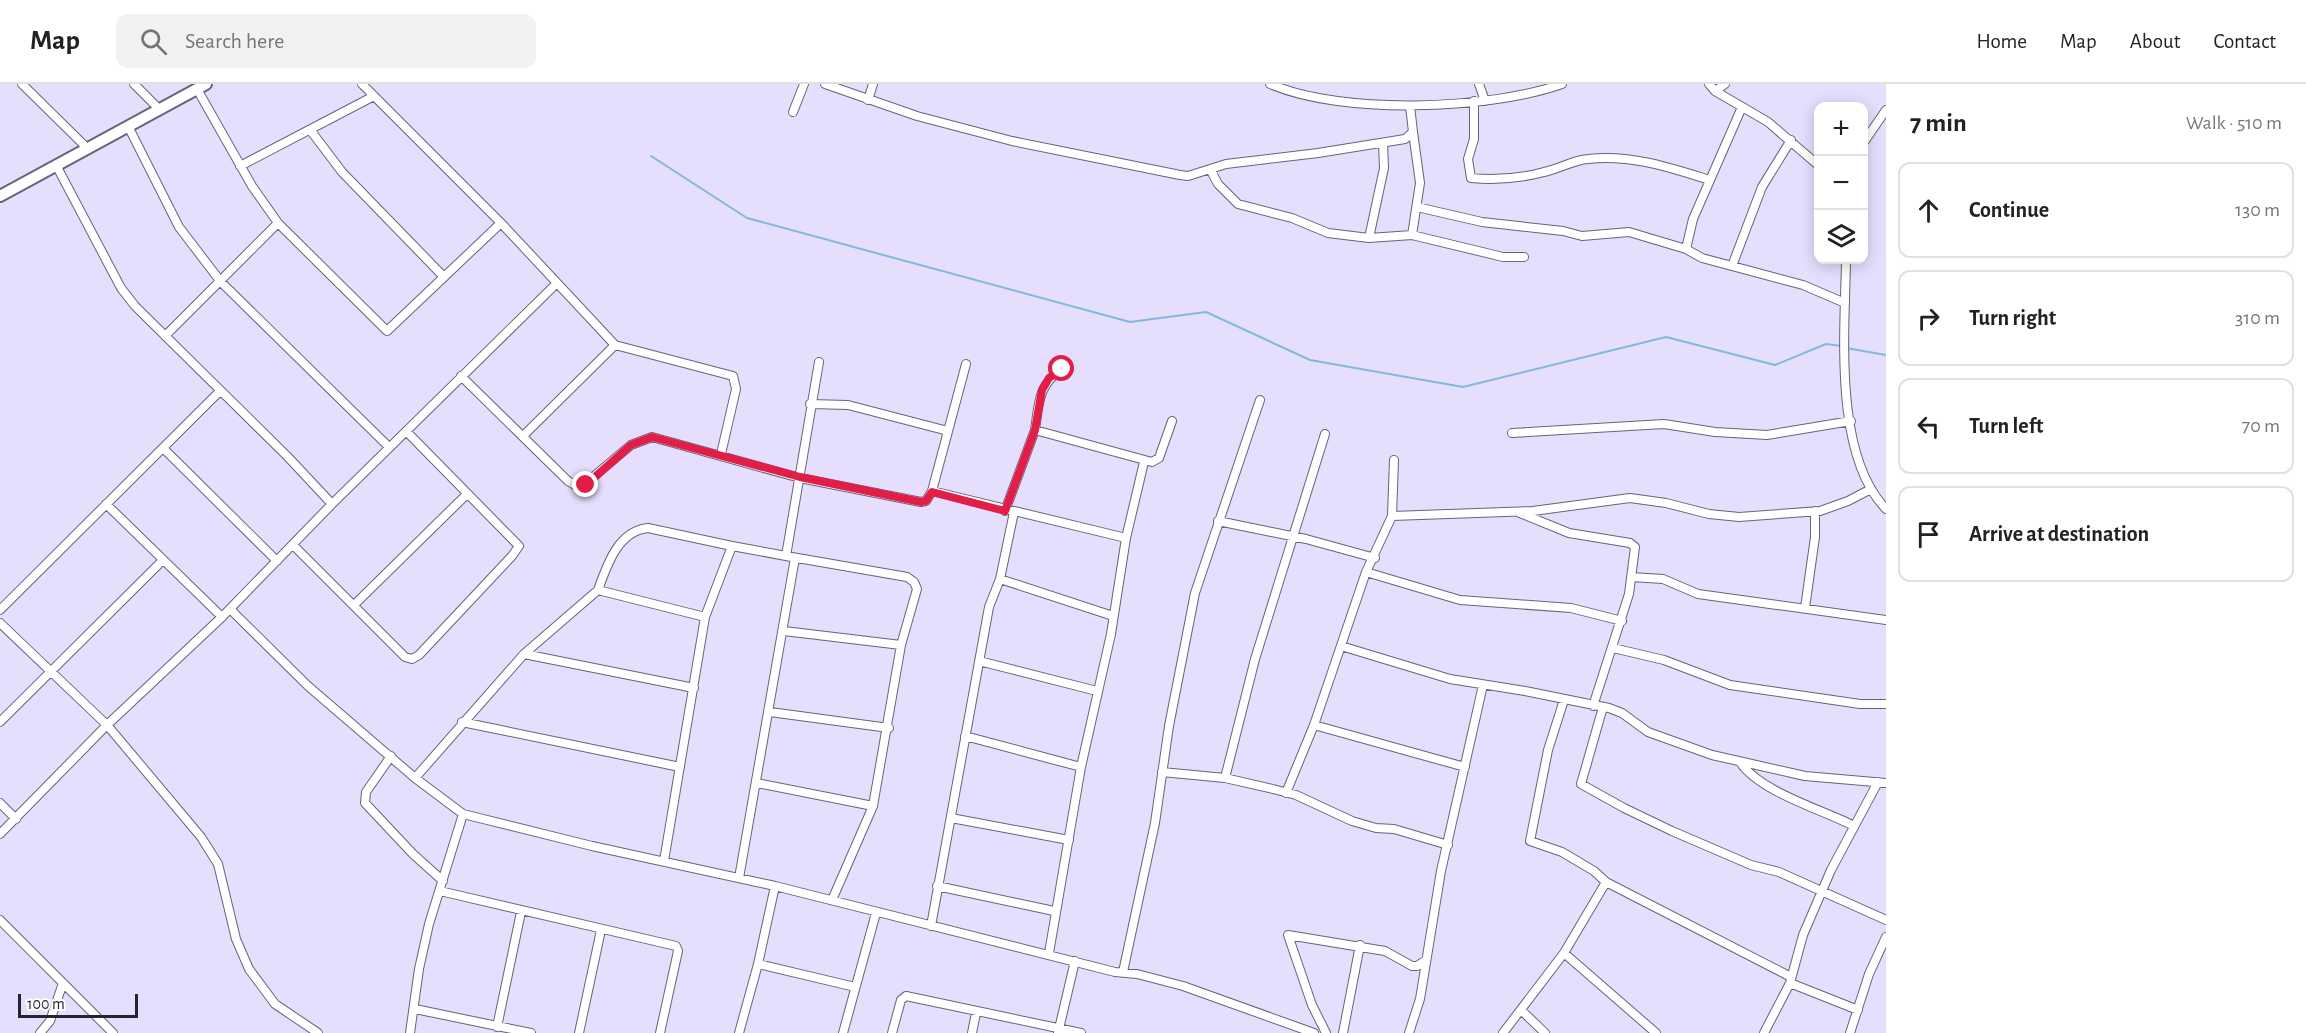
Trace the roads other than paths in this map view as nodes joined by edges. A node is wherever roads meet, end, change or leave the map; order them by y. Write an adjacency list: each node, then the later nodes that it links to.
1 (21, 84): 29 (street)
2 (134, 84): 20 (street)
3 (362, 84): 14 (street)
4 (804, 84): 22 (street)
5 (825, 84): 15 (street)
6 (873, 84): 15 (street)
7 (1270, 84): 18 (street)
8 (1479, 84): 17 (street)
9 (1562, 84): 17 (street)
10 (1708, 84): 13 (street)
11 (1725, 84): 13 (street)
12 (201, 87): 20 (street); 32 (street)
13 (1715, 91): 19 (street)
14 (374, 96): 24 (street); 38 (street)
15 (868, 100): 33 (street)
16 (1474, 101): 17 (street); 18 (street); 34 (street)
17 (1485, 101)
18 (1410, 106): 25 (street)
19 (1742, 107): 27 (street); 34 (street)
20 (159, 109): 23 (street)
21 (1886, 110): 26 (street)
22 (793, 112)
23 (129, 126): 29 (street); 46 (street)
24 (311, 131): 32 (street); 45 (street)
25 (1413, 132): 28 (street); 36 (street)
26 (1868, 135)
27 (1791, 140): 30 (street); 44 (street)
28 (1383, 143): 33 (street); 40 (street)
29 (87, 148): 31 (street)
30 (1814, 161)
31 (56, 165): 35 (street); 49 (street)
32 (240, 166): 37 (street)
33 (1210, 169): 40 (street)
34 (1710, 180): 41 (street)
35 (0, 196)
36 (1416, 207): 39 (street); 41 (street)
37 (278, 223): 45 (street); 46 (street)
38 (501, 224): 45 (street); 47 (street)
39 (1413, 235): 40 (street); 42 (street)
40 (1369, 238)
41 (1686, 249): 44 (street)
42 (1524, 257)
43 (1846, 264): 48 (street)
44 (1732, 266): 48 (street)
45 (444, 278)
46 (221, 282): 49 (street); 67 (street)
47 (556, 284): 50 (street); 54 (street)
48 (1845, 303): 59 (street)
49 (165, 336): 55 (street)
50 (615, 345): 65 (street); 68 (street)
51 (819, 362): 57 (street)
52 (966, 364): 62 (street)
53 (1062, 369): 60 (street)
54 (461, 376): 61 (street); 65 (street)
55 (220, 391): 66 (street); 76 (street)
56 (1260, 400): 83 (street)
57 (810, 404): 62 (street); 71 (street)
58 (1172, 421): 70 (street)
59 (1851, 421): 63 (street); 72 (street)
60 (1035, 430): 70 (street); 78 (street)
61 (406, 431): 67 (street); 74 (street)
62 (948, 431): 73 (street)
63 (1512, 433)
64 (1325, 434): 84 (street)
65 (524, 435): 68 (street)
66 (163, 447): 75 (street); 92 (street)
67 (389, 447): 76 (street)
68 (721, 454): 71 (street)
69 (1394, 460): 82 (street)
70 (1144, 462): 85 (street)
71 (800, 477): 73 (street); 88 (street)
72 (1870, 489): 77 (street); 81 (street)
73 (932, 492): 78 (street)
74 (467, 494): 97 (street); 97 (street)
75 (106, 504): 91 (street); 100 (street)
76 (332, 504): 86 (street)
77 (1886, 509)
78 (1005, 511): 79 (street)
79 (1014, 512): 85 (street); 95 (street)
80 (1519, 512): 81 (street); 82 (street); 94 (street)
81 (1815, 512): 98 (street)
82 (1392, 516): 90 (street)
83 (1218, 521): 84 (street); 133 (street)
84 (1292, 537): 90 (street); 135 (street)
85 (1126, 538): 101 (street)
86 (293, 545): 92 (street); 97 (street)
87 (732, 546): 88 (street); 96 (street); 103 (street)
88 (786, 556): 89 (street)
89 (795, 558): 107 (street); 108 (street)
90 (1375, 558): 93 (street)
91 (163, 560): 102 (street); 113 (street)
92 (277, 561): 99 (street)
93 (1366, 572): 105 (street); 109 (street)
94 (1631, 577): 98 (street); 105 (street)
95 (1000, 579): 101 (street); 112 (street)
96 (598, 590): 103 (street); 111 (street)
97 (354, 605)
98 (1804, 608): 104 (street)
99 (230, 609): 102 (street); 128 (street)
100 (0, 610)
101 (1113, 616): 116 (street)
102 (222, 617): 124 (street)
103 (705, 617): 115 (street)
104 (1886, 620)
105 (1622, 621): 110 (street)
106 (0, 623): 113 (street)
107 (784, 631): 108 (street); 121 (street)
108 (902, 645): 126 (street)
109 (1341, 646): 114 (street); 125 (street)
110 (1612, 648): 118 (street); 119 (street)
111 (524, 654): 115 (street); 123 (street)
112 (979, 661): 116 (street); 127 (street)
113 (49, 670): 122 (street); 124 (street)
114 (1483, 686): 117 (street); 132 (street)
115 (694, 688): 130 (street)
116 (1097, 691): 131 (street)
117 (1564, 700): 119 (street); 151 (street)
118 (1886, 704)
119 (1593, 706): 120 (street)
120 (1602, 707): 129 (street); 155 (street)
121 (770, 712): 126 (street); 136 (street)
122 (0, 722)
123 (462, 722): 130 (street); 134 (street)
124 (107, 725): 143 (street); 183 (street)
125 (1314, 725): 132 (street); 138 (street)
126 (889, 728): 140 (street)
127 (965, 736): 131 (street); 142 (street)
128 (391, 756): 134 (street); 150 (street)
129 (1740, 762): 137 (street); 144 (street)
130 (680, 767): 148 (street)
131 (1082, 767): 146 (street)
132 (1465, 767): 147 (street)
133 (1162, 772): 135 (street); 171 (street)
134 (415, 778): 141 (street)
135 (1225, 778): 138 (street)
136 (757, 783): 140 (street); 149 (street)
137 (1882, 783): 144 (street)
138 (1286, 793): 147 (street)
139 (0, 803): 143 (street)
140 (873, 806): 156 (street)
141 (463, 814): 148 (street); 150 (street)
142 (951, 818): 146 (street); 153 (street)
143 (16, 819): 145 (street)
144 (1854, 826): 155 (street)
145 (0, 834)
146 (1068, 840): 157 (street)
147 (1448, 845): 169 (street)
148 (664, 861): 149 (street)
149 (740, 878): 152 (street)
150 (443, 881): 154 (street)
151 (1606, 882): 167 (street); 172 (street)
152 (775, 886): 156 (street); 170 (street)
153 (937, 886): 157 (street); 162 (street)
154 (440, 891): 158 (street); 175 (street)
155 (1822, 893): 161 (street); 172 (street)
156 (832, 900): 159 (street)
157 (1054, 911): 166 (street)
158 (521, 912): 163 (street); 179 (street)
159 (876, 913): 162 (street); 174 (street)
160 (0, 920): 173 (street)
161 (1886, 920)
162 (931, 926): 166 (street)
163 (602, 930): 186 (street); 187 (street)
164 (1886, 937): 177 (street)
165 (1360, 945): 169 (street); 194 (street); 195 (street)
166 (1049, 953): 168 (street)
167 (1564, 953): 176 (street); 199 (street)
168 (1075, 961): 171 (street); 180 (street)
169 (1425, 962): 196 (street)
170 (758, 964): 174 (street); 188 (street)
171 (1122, 972): 193 (street)
172 (1790, 980): 177 (street); 200 (street)
173 (63, 983): 181 (street); 182 (street)
174 (855, 987): 189 (street)
175 (415, 1009): 179 (street); 184 (street)
176 (1521, 1010): 197 (street); 198 (street)
177 (1858, 1010): 201 (street)
178 (976, 1013): 180 (street); 190 (street); 191 (street)
179 (497, 1027): 185 (street)
180 (1058, 1031): 192 (street)
181 (40, 1033)
182 (112, 1033)
183 (318, 1033)
184 (410, 1033)
185 (531, 1033)
186 (579, 1033)
187 (660, 1033)
188 (739, 1033)
189 (843, 1033)
190 (892, 1033)
191 (972, 1033)
192 (1081, 1033)
193 (1314, 1033)
194 (1326, 1033)
195 (1343, 1033)
196 (1409, 1033)
197 (1503, 1033)
198 (1545, 1033)
199 (1656, 1033)
200 (1764, 1033)
201 (1850, 1033)

